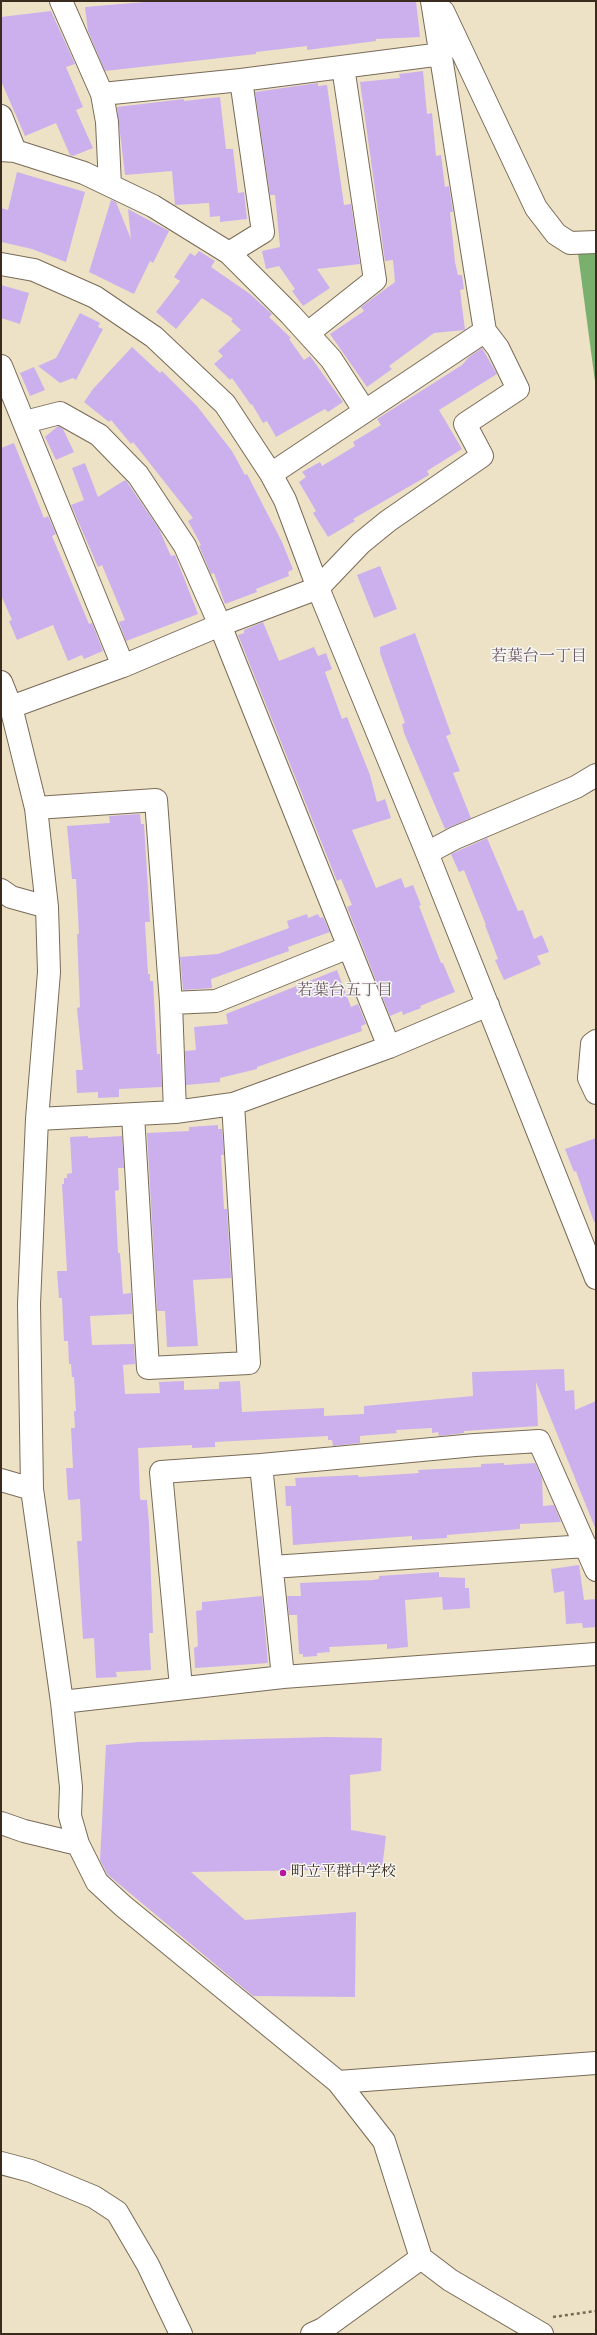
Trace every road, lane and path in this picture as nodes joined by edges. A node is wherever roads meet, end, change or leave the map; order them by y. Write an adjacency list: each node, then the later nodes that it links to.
1 (61, 1): 6 (street)
2 (434, 1): 3 (street); 10 (street)
3 (442, 54): 4 (street); 13 (street)
4 (343, 67): 5 (street); 14 (street)
5 (241, 80): 6 (street); 11 (street)
6 (102, 94): 9 (street)
7 (1, 116): 8 (street)
8 (8, 150): 9 (street)
9 (110, 185): 11 (street)
10 (596, 242)
11 (229, 253): 14 (street)
12 (1, 264): 18 (street)
13 (485, 331): 16 (street); 19 (street)
14 (308, 333): 16 (street)
15 (1, 366): 17 (street)
16 (364, 410): 18 (street)
17 (25, 422): 20 (street); 21 (street)
18 (271, 474): 19 (street)
19 (318, 588): 20 (street); 26 (street)
20 (220, 625): 21 (street); 29 (street)
21 (123, 666): 23 (street)
22 (1, 682): 23 (street)
23 (11, 707): 25 (street)
24 (596, 775): 26 (street)
25 (36, 808): 28 (street); 30 (street)
26 (427, 853): 31 (street)
27 (1, 890): 28 (street)
28 (47, 907): 38 (street)
29 (349, 947): 30 (street); 33 (street)
30 (171, 1003): 36 (street)
31 (488, 1005): 33 (street); 39 (street)
32 (596, 1041): 34 (street)
33 (389, 1047): 35 (street)
34 (596, 1093)
35 (233, 1104): 36 (street); 37 (street)
36 (175, 1112): 37 (street)
37 (133, 1114): 38 (street)
38 (37, 1119): 42 (street)
39 (595, 1272)
40 (261, 1465): 43 (street); 44 (street); 48 (street)
41 (1, 1480): 42 (street)
42 (32, 1489): 49 (street)
43 (586, 1546): 44 (street); 45 (street)
44 (272, 1567): 47 (street)
45 (596, 1570)
46 (596, 1654): 47 (street)
47 (284, 1677): 48 (street)
48 (181, 1687): 49 (street)
49 (62, 1702): 51 (street)
50 (1, 1823): 51 (street)
51 (78, 1844): 53 (street)
52 (596, 2063): 53 (street)
53 (338, 2082): 55 (street)
54 (1, 2163): 58 (street)
55 (421, 2258): 57 (street); 59 (street)
56 (596, 2311): 57 (path)
57 (520, 2321): 60 (street)
58 (181, 2334)
59 (312, 2334)
60 (542, 2334)

